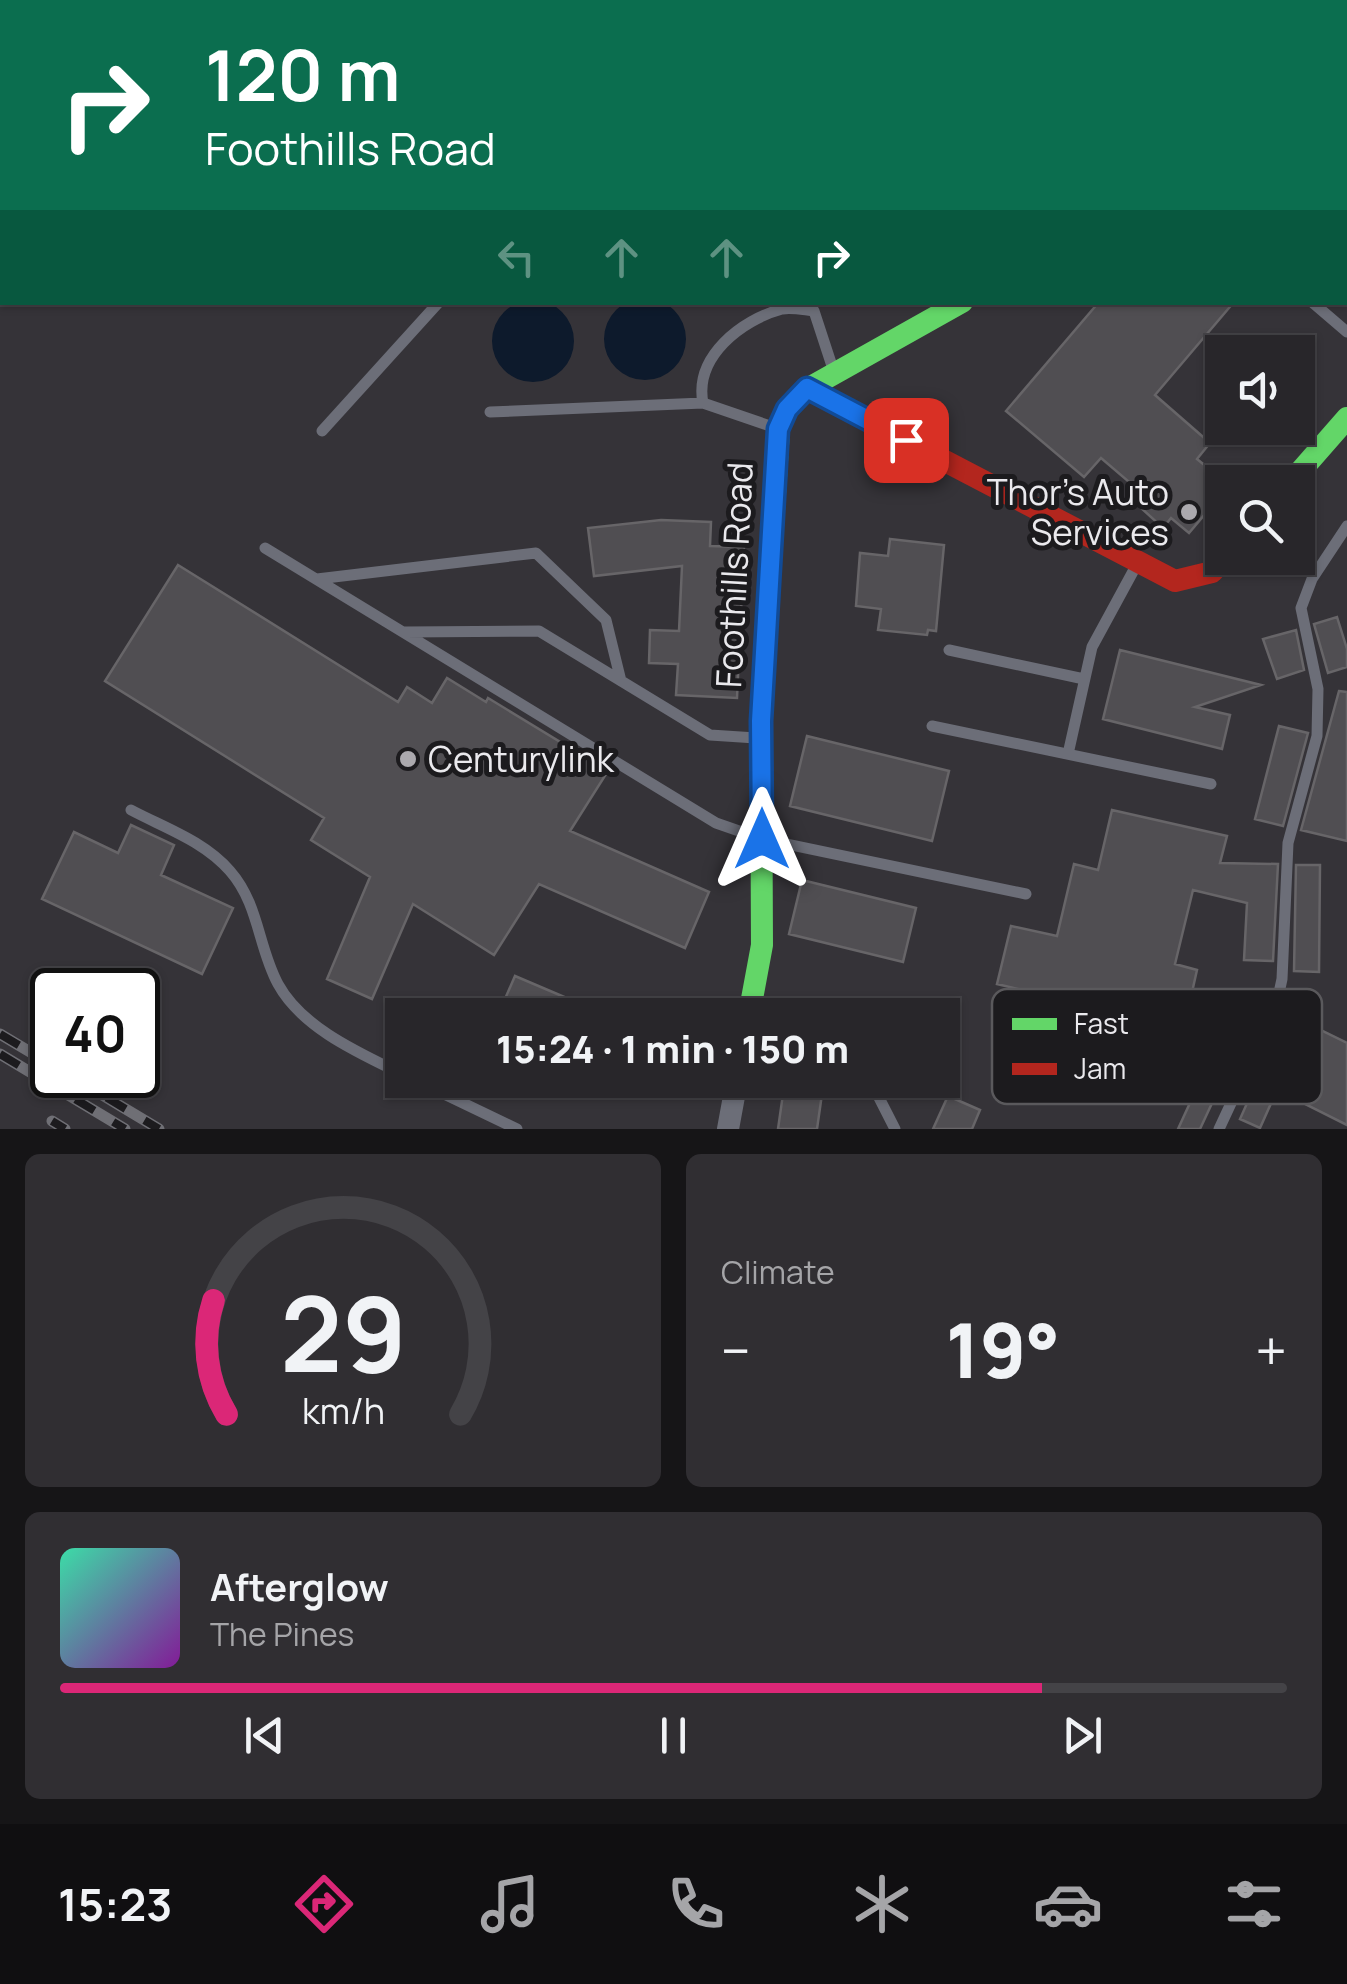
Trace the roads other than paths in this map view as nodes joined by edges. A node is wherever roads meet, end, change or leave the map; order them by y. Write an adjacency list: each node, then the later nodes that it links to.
1 (436, 305): 12 (lane)
2 (957, 305): 6 (street, Foothills Road)
3 (1316, 305): 5 (lane)
4 (812, 307): 6 (lane); 8 (lane)
5 (1347, 332)
6 (835, 373): 7 (street, Foothills Road)
7 (807, 388): 11 (street, Foothills Road); 16 (street)
8 (703, 403): 9 (lane); 11 (lane)
9 (490, 412)
10 (1347, 418): 13 (street)
11 (778, 429): 24 (street, Foothills Road)
12 (322, 431)
13 (1305, 465)
14 (1347, 526): 30 (lane)
15 (265, 548): 18 (lane)
16 (1138, 562): 17 (street); 21 (lane)
17 (1205, 574)
18 (317, 579): 19 (lane); 22 (lane)
19 (405, 632): 22 (lane); 28 (lane)
20 (949, 650): 21 (lane)
21 (1084, 678): 25 (lane)
22 (621, 681): 24 (lane)
23 (932, 726): 25 (lane)
24 (761, 738): 28 (street, Foothills Road)
25 (1068, 754): 26 (lane)
26 (1211, 784)
27 (131, 810): 32 (lane)
28 (762, 839): 29 (lane); 31 (street, Foothills Road)
29 (1026, 894)
30 (1280, 989)
31 (752, 998)
32 (385, 1066)
33 (452, 1098): 37 (lane)
34 (733, 1098): 38 (street)
35 (880, 1098): 39 (lane)
36 (1231, 1104): 40 (lane)
37 (517, 1129)
38 (728, 1129)
39 (896, 1129)
40 (1219, 1129)

